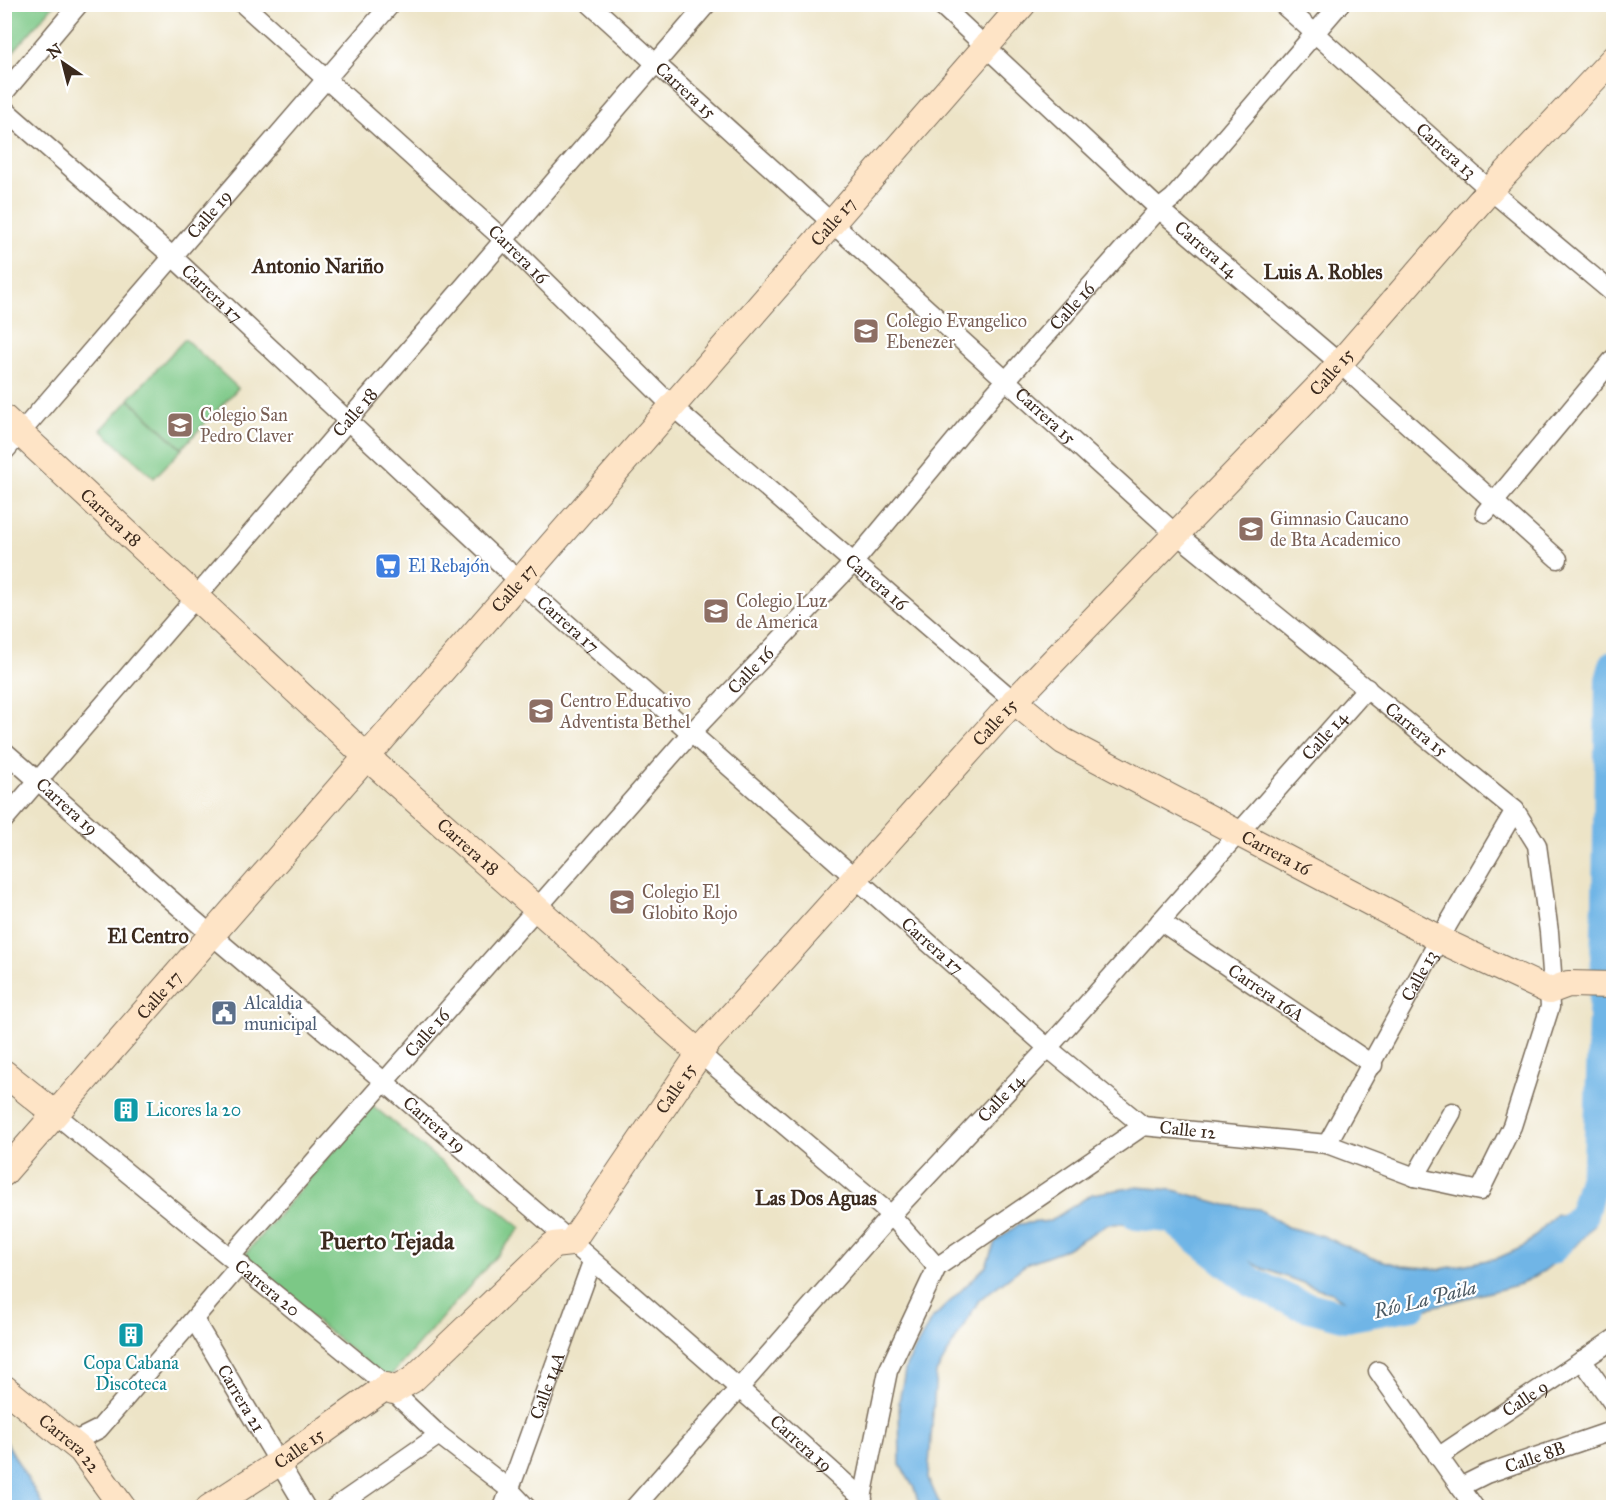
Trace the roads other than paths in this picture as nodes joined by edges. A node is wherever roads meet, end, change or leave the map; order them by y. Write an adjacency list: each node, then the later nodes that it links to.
1 (79, 4): 15 (street)
2 (243, 4): 14 (street, Carrera 16)
3 (391, 4): 14 (street, Calle 19)
4 (590, 4): 13 (street, Carrera 15)
5 (706, 4): 13 (street, Calle 18)
6 (940, 4): 11 (street, Carrera 14)
7 (1023, 4): 11 (street, Calle 17)
8 (1282, 4): 10 (street, Carrera 13)
9 (1340, 4): 10 (street, Calle 16)
10 (1314, 34): 17 (street, Carrera 13); 18 (street, Calle 16)
11 (987, 46): 18 (street, Carrera 14); 19 (street, Calle 17)
12 (1614, 58): 17 (street, Calle 15)
13 (656, 64): 19 (street, Carrera 15); 20 (street, Calle 18)
14 (325, 81): 20 (street, Carrera 16); 21 (street, Calle 19)
15 (4, 93)
16 (4, 109): 21 (street, Carrera 17)
17 (1490, 190): 22 (street, Carrera 13); 24 (street, Calle 15)
18 (1159, 210): 24 (street, Carrera 14); 25 (street, Calle 16)
19 (833, 223): 25 (street, Carrera 15); 26 (street, Calle 17)
20 (504, 240): 26 (street, Carrera 16); 27 (street, Calle 18)
21 (173, 257): 27 (street, Carrera 17); 28 (street, Calle 19)
22 (1614, 294)
23 (1614, 358): 30 (street)
24 (1338, 363): 30 (street, Carrera 14); 31 (street, Calle 15)
25 (1006, 380): 31 (street, Carrera 15); 33 (street, Calle 16)
26 (673, 407): 33 (street, Carrera 16); 34 (street, Calle 17)
27 (349, 420): 34 (street, Carrera 17); 35 (street, Calle 18)
28 (13, 425): 29 (street, Calle 19); 35 (street, Carrera 18)
29 (4, 452)
30 (1489, 508): 32 (street, Carrera 14)
31 (1177, 534): 36 (street, Carrera 15); 37 (street, Calle 15)
32 (1558, 559)
33 (854, 562): 37 (street, Carrera 16); 38 (street, Calle 16)
34 (520, 582): 38 (street, Carrera 17); 40 (street, Calle 17)
35 (197, 596): 40 (street, Carrera 18); 41 (street, Calle 18)
36 (1367, 688): 42 (street, Carrera 15); 44 (street, Calle 14)
37 (1014, 701): 44 (street, Carrera 16); 45 (street, Calle 15)
38 (692, 732): 45 (street, Carrera 17); 46 (street, Calle 16)
39 (4, 751): 41 (street, Carrera 19)
40 (367, 757): 46 (street, Carrera 18); 48 (street, Calle 17)
41 (39, 780): 43 (street, Calle 18); 48 (street, Carrera 19)
42 (1515, 810): 49 (street, Calle 13); 51 (street, Carrera 15)
43 (4, 820)
44 (1239, 833): 47 (street, Calle 14); 49 (street, Carrera 16)
45 (854, 877): 52 (street, Carrera 17); 53 (street, Calle 15)
46 (535, 908): 53 (street, Carrera 18); 56 (street, Calle 16)
47 (1160, 921): 52 (street, Calle 14); 54 (street, Carrera 16A)
48 (212, 935): 56 (street, Carrera 19); 58 (street, Calle 17)
49 (1440, 938): 51 (street, Carrera 16); 54 (street, Calle 13)
50 (1614, 985): 51 (street, Carrera 16)
51 (1558, 987): 62 (street, Calle 12)
52 (1048, 1047): 59 (street, Carrera 17); 63 (street, Calle 14)
53 (699, 1053): 63 (street, Carrera 18); 64 (street, Calle 15)
54 (1373, 1065): 60 (street, Calle 13)
55 (4, 1073): 58 (street, Carrera 20)
56 (385, 1080): 64 (street, Carrera 19); 65 (street, Calle 16)
57 (1452, 1112): 62 (street)
58 (54, 1113): 61 (street, Calle 17); 65 (street, Carrera 20)
59 (1143, 1126): 60 (street, Calle 12); 67 (street, Calle 12)
60 (1327, 1144): 62 (street, Calle 12)
61 (4, 1173)
62 (1415, 1177)
63 (891, 1215): 67 (street, Carrera 18); 74 (street, Calle 14)
64 (572, 1243): 66 (street, Carrera 19); 73 (street, Calle 15)
65 (236, 1260): 68 (street, Calle 16); 73 (street, Carrera 20)
66 (592, 1262): 74 (street, Carrera 19); 84 (street, Calle 14A)
67 (937, 1267): 85 (street)
68 (195, 1321): 76 (street, Calle 16); 82 (street, Carrera 21)
69 (1614, 1340): 70 (street, Calle 9)
70 (1582, 1360): 75 (street); 80 (street, Calle 9)
71 (1378, 1371): 80 (street)
72 (4, 1388): 79 (street, Carrera 22)
73 (390, 1389): 78 (street, Carrera 20); 82 (street, Calle 15)
74 (740, 1389): 85 (street, Carrera 19); 92 (street, Calle 14)
75 (1614, 1405)
76 (99, 1429): 79 (street); 81 (street)
77 (1614, 1430): 83 (street, Calle 8B)
78 (439, 1435): 84 (street, Carrera 20); 89 (street)
79 (64, 1436): 81 (street, Carrera 22)
80 (1438, 1457): 83 (street)
81 (90, 1460): 86 (street, Carrera 22)
82 (279, 1462): 87 (street, Calle 15); 88 (street, Carrera 21)
83 (1460, 1487): 93 (street)
84 (509, 1489): 90 (street, Calle 14A); 91 (street, Carrera 20)
85 (861, 1503)
86 (123, 1508)
87 (209, 1508)
88 (306, 1508)
89 (334, 1508)
90 (502, 1508)
91 (527, 1508)
92 (634, 1508)
93 (1475, 1508)

